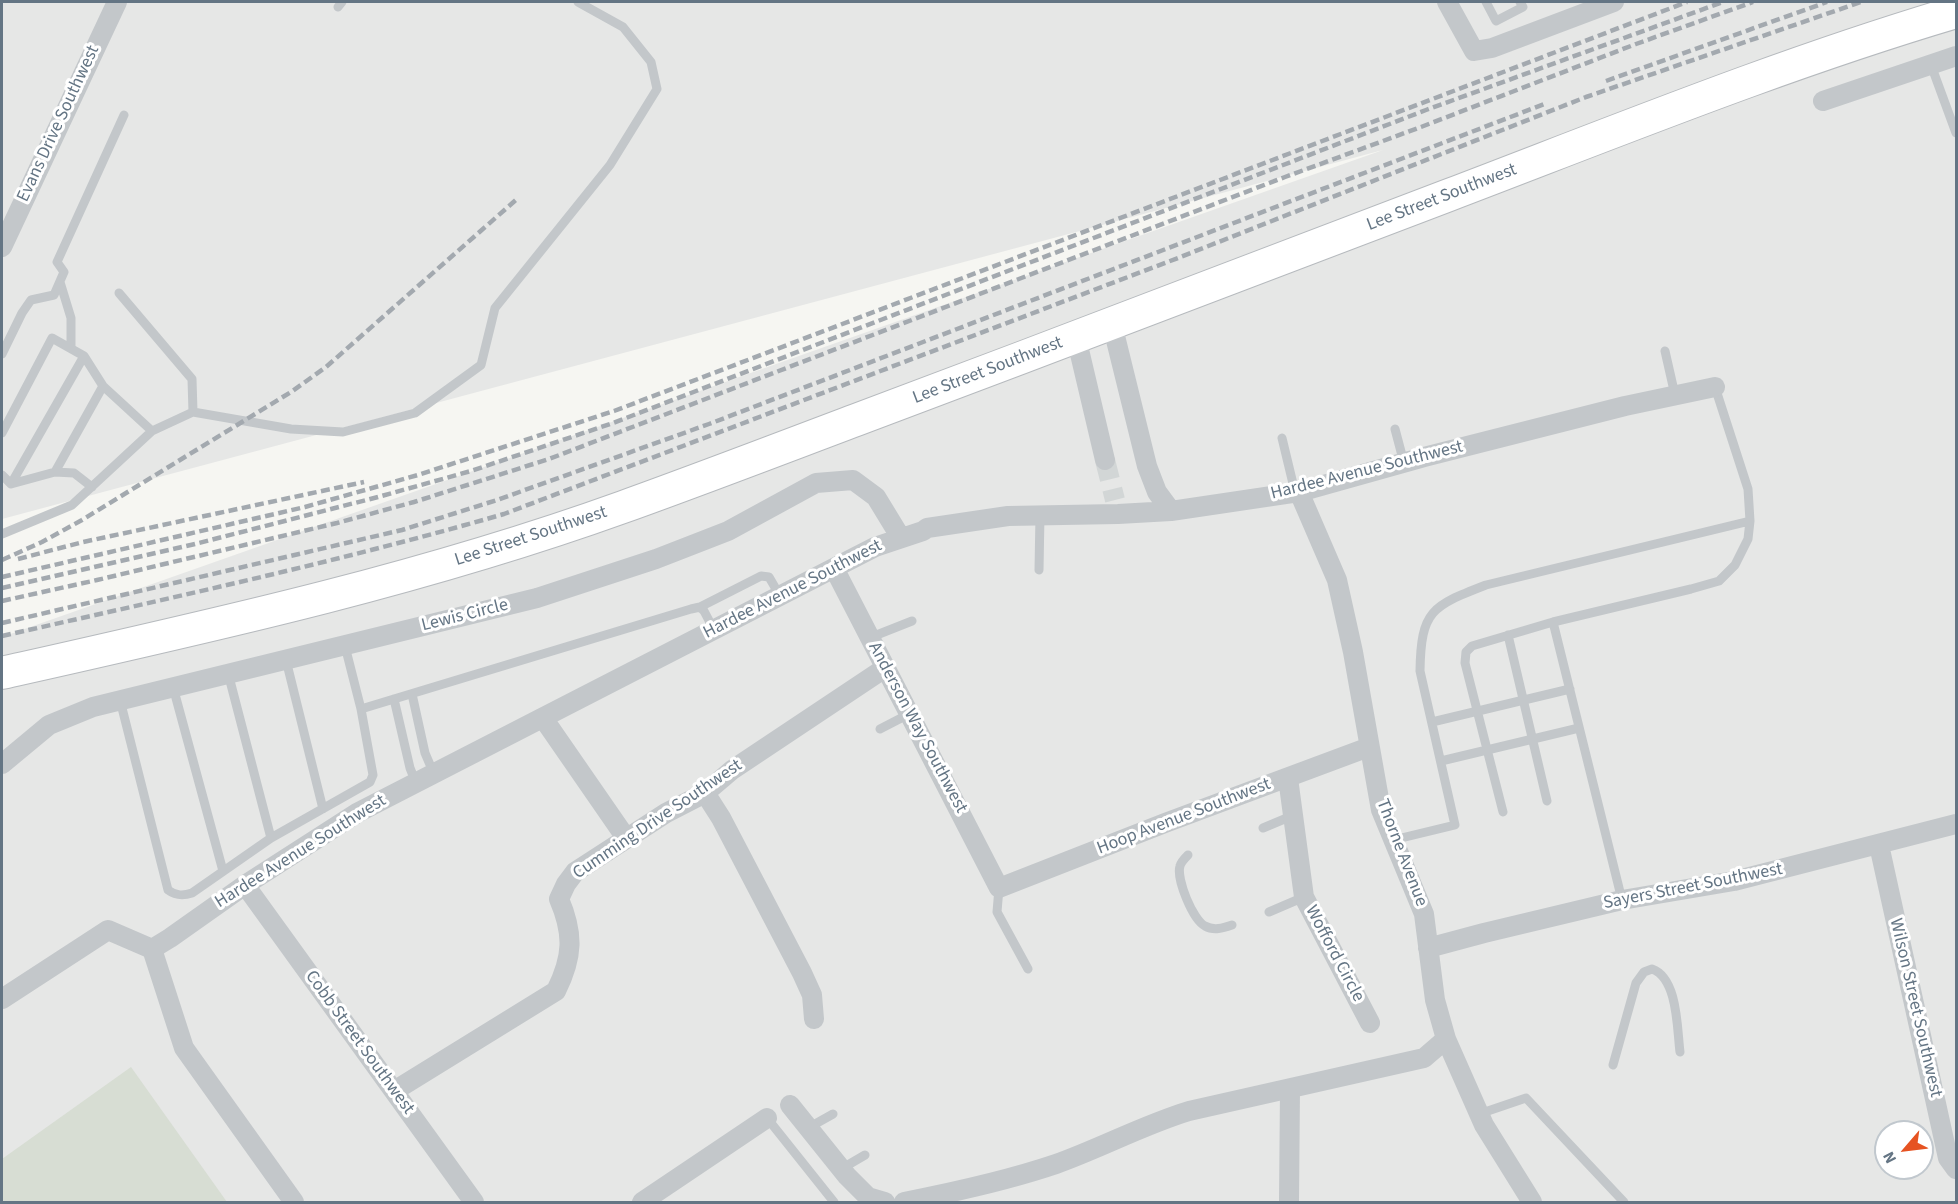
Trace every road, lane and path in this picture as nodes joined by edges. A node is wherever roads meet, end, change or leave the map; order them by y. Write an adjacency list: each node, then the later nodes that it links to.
1 (117, 2): 13 (street, Evans Drive Southwest)
2 (578, 2): 25 (lane)
3 (1448, 2): 6 (street)
4 (1486, 2): 5 (lane)
5 (1520, 2)
6 (1614, 2)
7 (1956, 12): 16 (main road, Lee Street Southwest)
8 (1956, 56): 9 (street)
9 (1931, 64): 10 (street); 12 (lane)
10 (1823, 101)
11 (124, 115): 14 (lane)
12 (1956, 133)
13 (2, 247)
14 (60, 282): 18 (lane); 20 (lane)
15 (119, 293): 25 (lane)
16 (1112, 324): 17 (main road, Lee Street Southwest); 37 (street)
17 (1076, 338): 30 (street); 54 (main road, Lee Street Southwest)
18 (70, 348): 21 (lane); 28 (lane)
19 (1665, 351): 24 (lane)
20 (2, 354)
21 (84, 356): 22 (lane); 34 (lane)
22 (103, 386): 27 (lane); 32 (lane)
23 (1715, 387): 24 (street, Hardee Avenue Southwest); 39 (lane)
24 (1676, 395): 31 (street, Hardee Avenue Southwest)
25 (193, 412): 27 (lane)
26 (1395, 429): 31 (lane)
27 (152, 431): 35 (lane)
28 (2, 433)
29 (1282, 438): 36 (lane)
30 (1105, 460)
31 (1404, 462): 36 (street, Hardee Avenue Southwest)
32 (55, 472): 34 (lane); 35 (lane)
33 (2, 475): 34 (lane)
34 (11, 484)
35 (92, 487): 40 (lane)
36 (1297, 492): 37 (street, Hardee Avenue Southwest); 70 (street, Thorne Avenue)
37 (1171, 511): 38 (street, Hardee Avenue Southwest)
38 (1040, 515): 41 (street, Hardee Avenue Southwest); 43 (lane)
39 (1750, 521): 47 (lane); 66 (lane)
40 (2, 534)
41 (901, 538): 42 (street, Hardee Avenue Southwest); 51 (street, Lewis Circle)
42 (834, 568): 44 (street, Hardee Avenue Southwest); 50 (street, Anderson Way Southwest)
43 (1039, 570)
44 (780, 596): 45 (lane); 48 (street, Hardee Avenue Southwest)
45 (700, 608): 48 (lane); 58 (lane)
46 (912, 621): 50 (lane)
47 (1553, 622): 49 (lane); 57 (lane)
48 (714, 630): 65 (street, Hardee Avenue Southwest)
49 (1508, 635): 60 (lane); 63 (lane)
50 (869, 638): 53 (street, Anderson Way Southwest)
51 (345, 646): 52 (street, Lewis Circle); 62 (lane)
52 (286, 660): 55 (street, Lewis Circle); 78 (lane)
53 (885, 668): 64 (street, Anderson Way Southwest); 76 (street, Cumming Drive Southwest)
54 (2, 673)
55 (228, 673): 56 (street, Lewis Circle); 83 (lane)
56 (173, 687): 61 (street, Lewis Circle); 88 (lane)
57 (1570, 689): 60 (lane); 67 (lane)
58 (412, 694): 59 (lane); 74 (lane)
59 (394, 699): 62 (lane); 74 (lane)
60 (1525, 699): 63 (lane); 69 (lane)
61 (120, 700): 73 (street, Lewis Circle); 88 (lane)
62 (361, 709): 78 (lane)
63 (1477, 712): 66 (lane); 71 (lane)
64 (909, 714): 68 (lane); 90 (street, Anderson Way Southwest)
65 (543, 718): 74 (street, Hardee Avenue Southwest); 84 (street)
66 (1432, 722): 72 (lane)
67 (1579, 728): 69 (lane); 92 (lane)
68 (880, 729)
69 (1533, 737): 71 (lane); 77 (lane)
70 (1369, 747): 75 (street, Hoop Avenue Southwest); 85 (street, Thorne Avenue)
71 (1487, 748): 72 (lane); 79 (lane)
72 (1441, 761): 85 (lane)
73 (2, 764)
74 (425, 778): 89 (street, Hardee Avenue Southwest)
75 (1288, 778): 80 (street, Wofford Circle); 90 (street, Hoop Avenue Southwest)
76 (705, 793): 84 (street, Cumming Drive Southwest); 99 (street)
77 (1547, 801)
78 (323, 809): 83 (lane)
79 (1503, 812)
80 (1294, 815): 82 (lane); 91 (street, Wofford Circle)
81 (1956, 824): 86 (street, Sayers Street Southwest)
82 (1263, 828)
83 (271, 838): 88 (lane)
84 (626, 838): 105 (street, Cumming Drive Southwest)
85 (1392, 840): 95 (street, Thorne Avenue)
86 (1879, 845): 92 (street, Sayers Street Southwest); 113 (street, Wilson Street Southwest)
87 (1188, 855): 94 (lane)
88 (223, 871)
89 (245, 885): 96 (street, Hardee Avenue Southwest); 105 (street, Cobb Street Southwest)
90 (999, 888): 97 (lane)
91 (1304, 897): 93 (lane); 100 (street, Wofford Circle)
92 (1622, 900): 95 (street, Sayers Street Southwest)
93 (1269, 912)
94 (1232, 925)
95 (1428, 948): 101 (street, Thorne Avenue)
96 (152, 949): 98 (street); 114 (street)
97 (1028, 969)
98 (5, 991)
99 (814, 1018)
100 (1370, 1023)
101 (1446, 1039): 104 (street); 107 (street, Thorne Avenue)
102 (1680, 1052): 103 (lane)
103 (1614, 1065)
104 (1290, 1089): 119 (street); 120 (street)
105 (393, 1091): 115 (street, Cobb Street Southwest)
106 (790, 1105): 110 (street)
107 (1479, 1113): 121 (street, Thorne Avenue); 122 (lane)
108 (833, 1114): 110 (lane)
109 (767, 1118): 116 (street); 117 (lane)
110 (808, 1128): 112 (street)
111 (866, 1155): 112 (lane)
112 (841, 1168): 118 (street)
113 (1956, 1169)
114 (294, 1203)
115 (474, 1203)
116 (642, 1203)
117 (834, 1203)
118 (885, 1203)
119 (904, 1203)
120 (1289, 1203)
121 (1532, 1203)
122 (1624, 1203)

